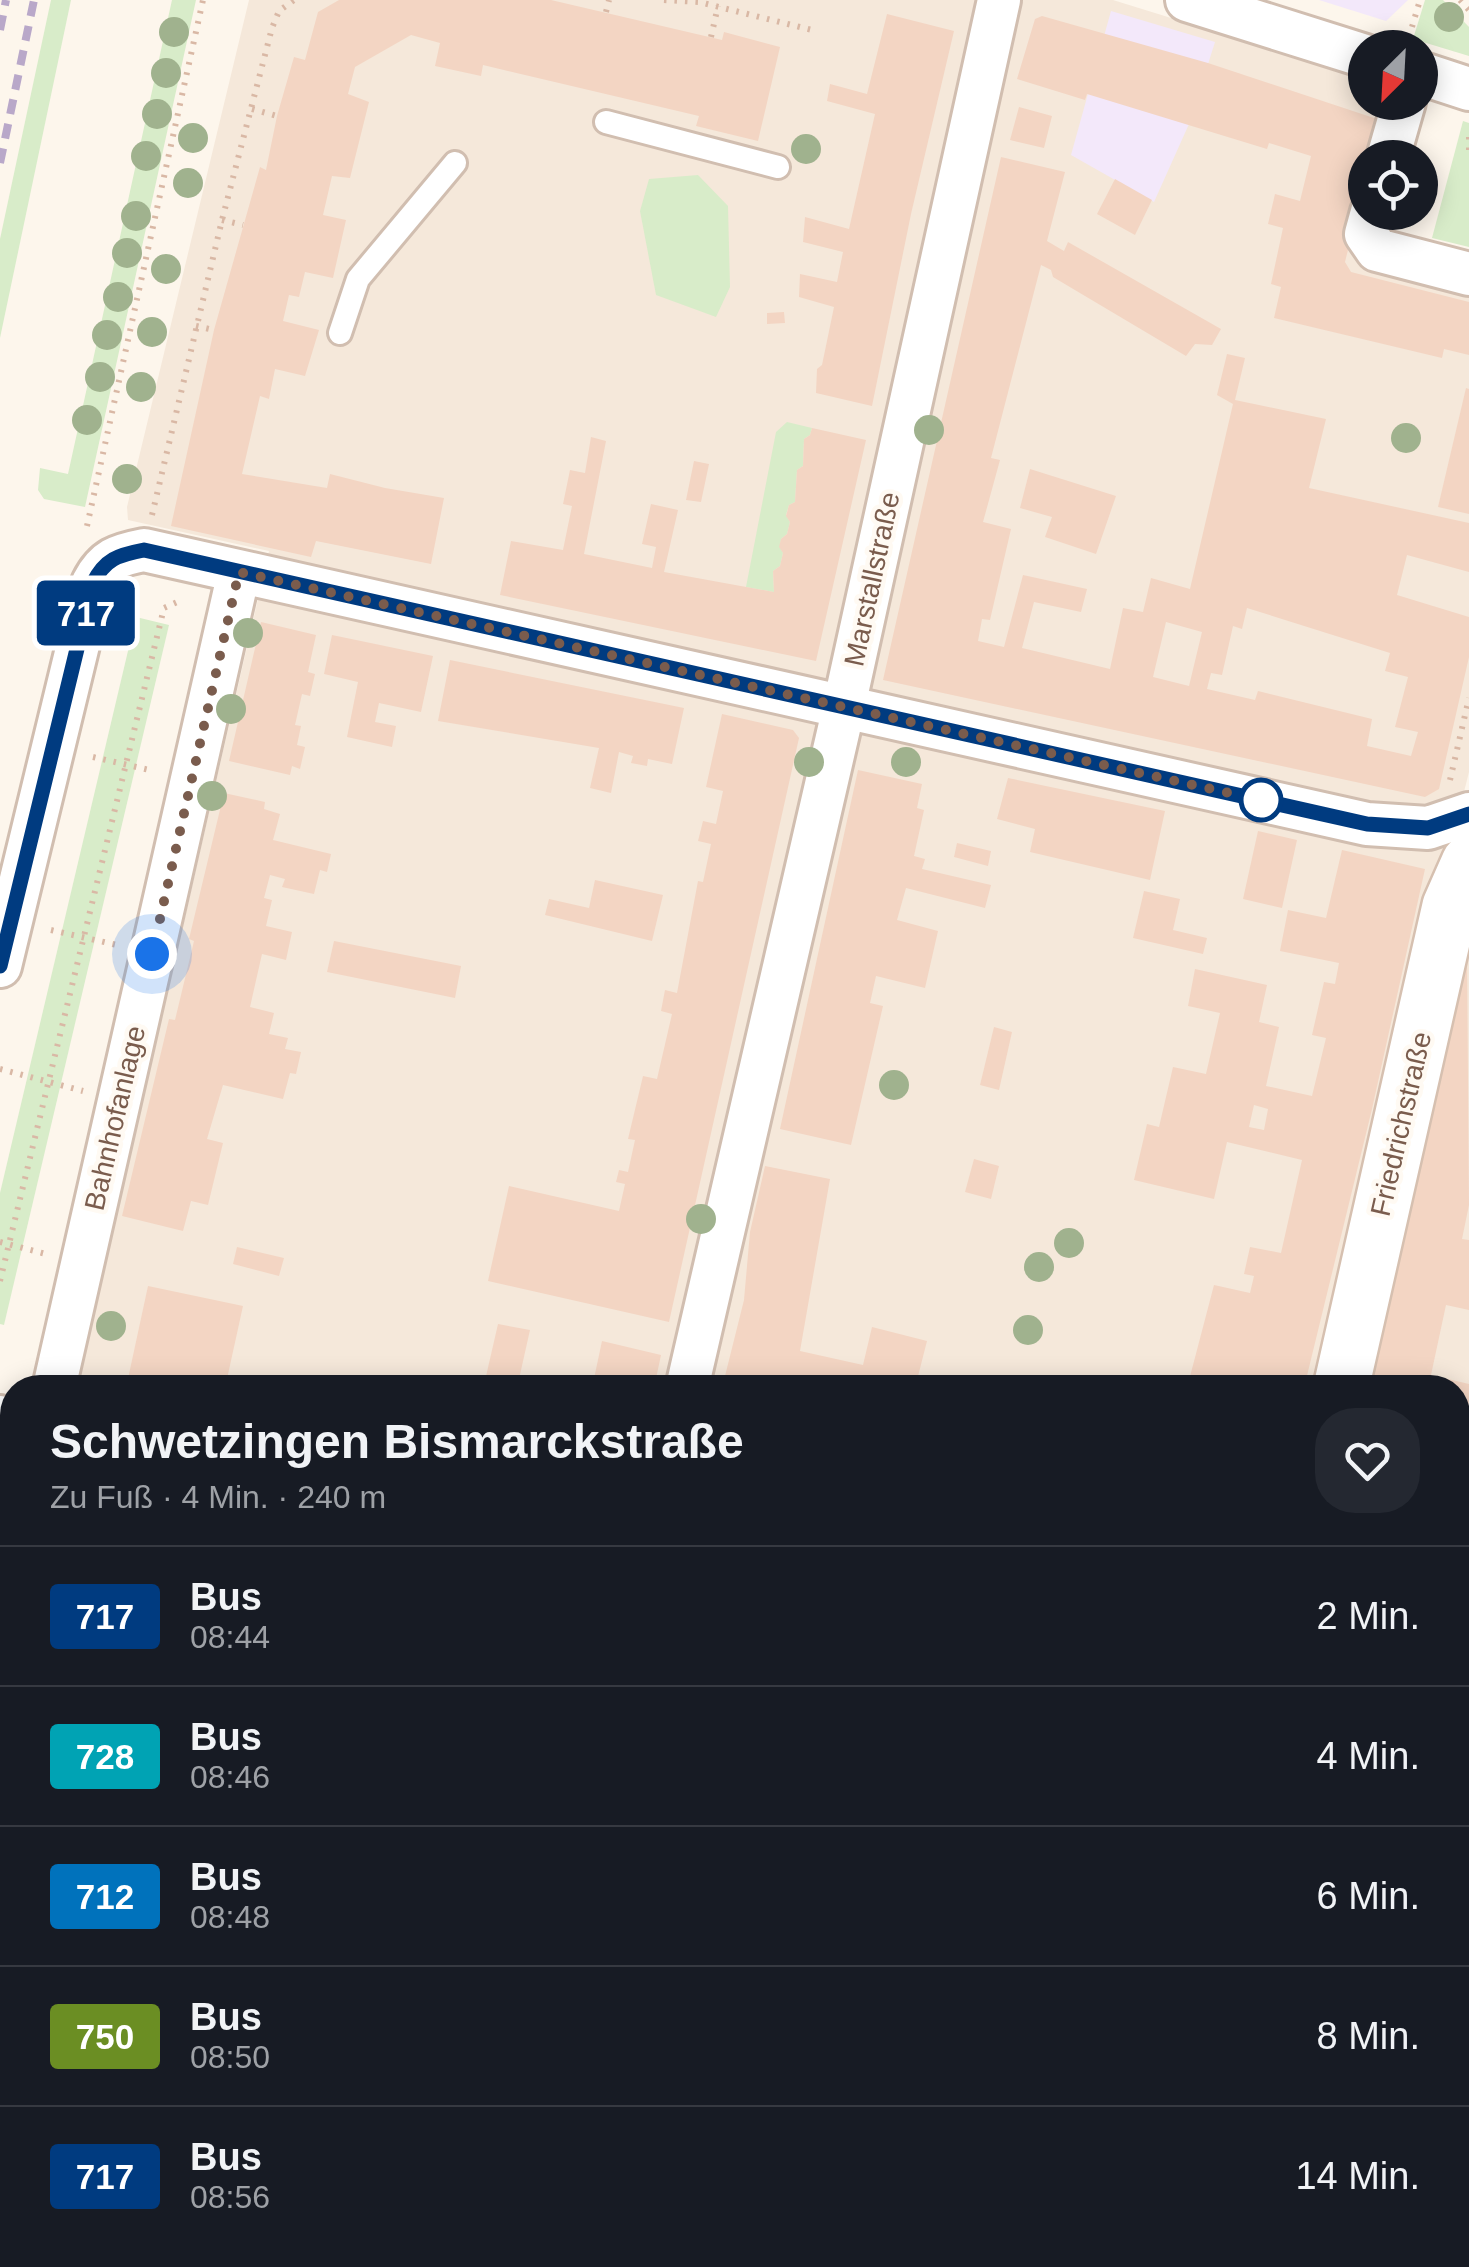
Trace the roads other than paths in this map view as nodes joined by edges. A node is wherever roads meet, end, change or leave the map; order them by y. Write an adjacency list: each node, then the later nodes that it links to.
1 (1187, 0): 3 (street)
2 (993, 1): 13 (street, Marstallstraße)
3 (1348, 51)
4 (1438, 79): 5 (street)
5 (1469, 89)
6 (606, 122): 8 (lane)
7 (456, 163): 11 (lane)
8 (778, 167)
9 (1367, 230): 10 (street)
10 (1469, 274)
11 (340, 333)
12 (239, 572): 13 (street); 15 (street); 16 (street, Bahnhofanlage)
13 (844, 706): 14 (street); 17 (street, Marstallstraße)
14 (1462, 833): 18 (street, Friedrichstraße)
15 (0, 966)
16 (57, 1375)
17 (691, 1375)
18 (1345, 1375)

